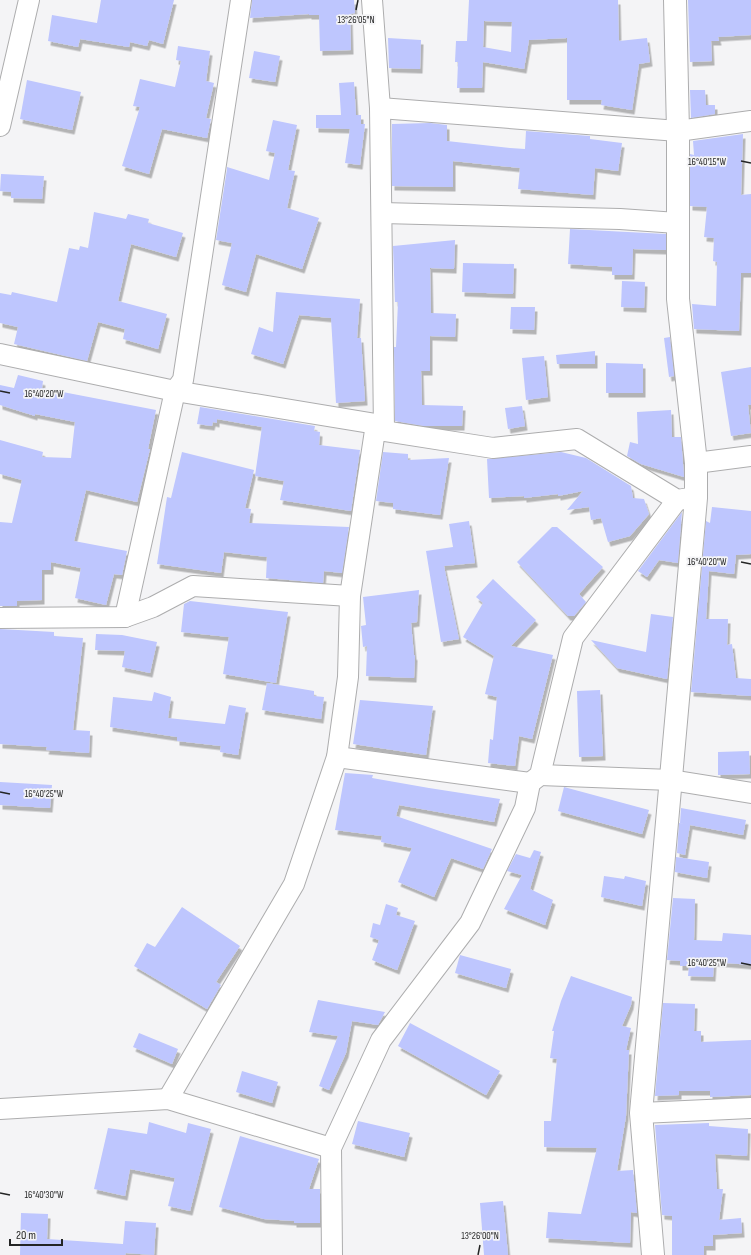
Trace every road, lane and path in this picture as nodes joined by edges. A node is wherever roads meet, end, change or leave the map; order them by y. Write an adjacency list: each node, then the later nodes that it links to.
1 (28, 0): 7 (street)
2 (242, 0): 12 (street)
3 (372, 0): 5 (street)
4 (676, 0): 8 (street)
5 (380, 108): 8 (street); 9 (street)
6 (751, 121): 8 (street)
7 (0, 126)
8 (678, 131): 10 (street)
9 (382, 213): 10 (street); 13 (street)
10 (677, 222): 15 (street)
11 (0, 354): 12 (street)
12 (175, 391): 13 (street); 18 (street)
13 (380, 428): 16 (street); 17 (street)
14 (751, 456): 15 (street)
15 (696, 463): 16 (street)
16 (686, 499): 21 (street); 22 (street)
17 (350, 596): 18 (street); 20 (street)
18 (125, 617): 19 (street)
19 (0, 618)
20 (338, 757): 21 (street); 24 (street)
21 (535, 779): 22 (street); 28 (street)
22 (671, 780): 23 (street); 27 (street)
23 (751, 793)
24 (168, 1099): 26 (street); 28 (street)
25 (751, 1108): 27 (street)
26 (0, 1110)
27 (641, 1113): 30 (street)
28 (331, 1148): 29 (street)
29 (332, 1255)
30 (653, 1255)

